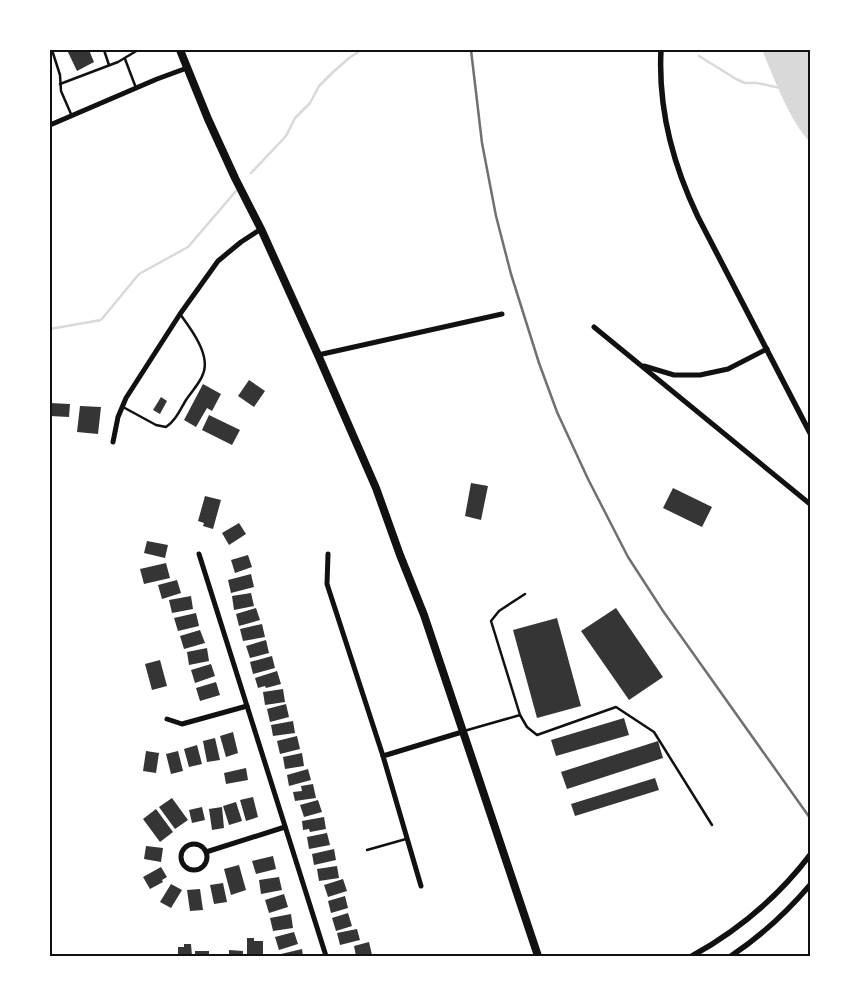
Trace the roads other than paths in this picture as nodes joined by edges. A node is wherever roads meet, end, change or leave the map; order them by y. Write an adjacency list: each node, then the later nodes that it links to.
1 (52, 50): 9 (lane)
2 (104, 50): 7 (lane)
3 (138, 50): 6 (lane)
4 (180, 50): 8 (main road)
5 (661, 50): 17 (street)
6 (125, 58): 7 (lane); 10 (lane)
7 (110, 66): 9 (lane)
8 (187, 68): 10 (street); 13 (main road)
9 (60, 84): 11 (lane)
10 (136, 88): 11 (street)
11 (72, 116): 12 (street)
12 (50, 125)
13 (261, 229): 14 (street); 18 (main road)
14 (180, 314): 20 (street); 20 (lane)
15 (502, 314): 18 (street)
16 (594, 327): 19 (street)
17 (767, 349): 19 (street); 21 (street)
18 (318, 355): 30 (main road)
19 (641, 365): 23 (street)
20 (122, 407): 22 (street)
21 (810, 433)
22 (113, 442)
23 (810, 504)
24 (199, 554): 27 (street)
25 (328, 554): 31 (street)
26 (524, 594): 28 (lane)
27 (247, 706): 29 (street); 33 (street)
28 (520, 715): 30 (lane); 32 (lane)
29 (167, 719)
30 (462, 732): 31 (street); 41 (main road)
31 (383, 756): 34 (street)
32 (712, 825)
33 (285, 827): 36 (street); 40 (street)
34 (408, 839): 35 (lane); 39 (street)
35 (367, 850)
36 (206, 852): 36 (street)
37 (810, 855): 42 (street)
38 (810, 885): 43 (street)
39 (421, 886)
40 (326, 956)
41 (538, 956)
42 (692, 956)
43 (731, 956)

